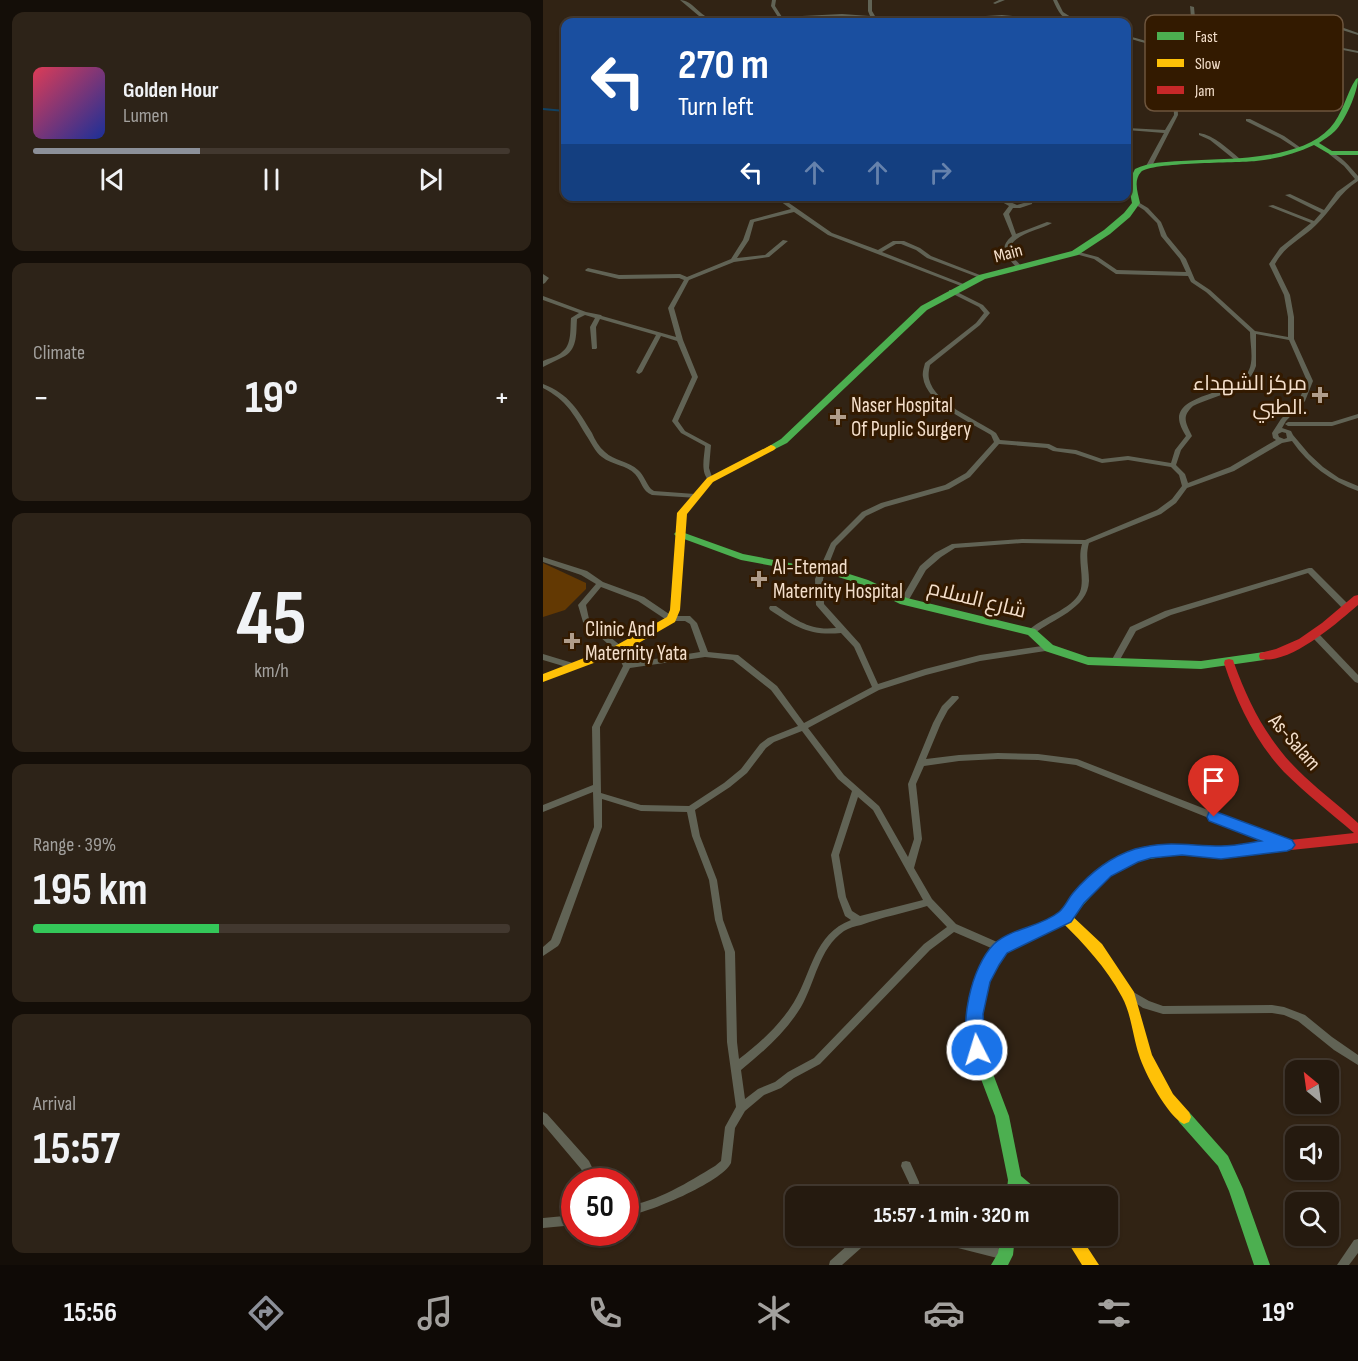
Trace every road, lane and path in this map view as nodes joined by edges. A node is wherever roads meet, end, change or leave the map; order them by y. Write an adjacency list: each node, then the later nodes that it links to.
1 (682, 0): 11 (street)
2 (774, 0): 10 (street)
3 (870, 0): 9 (street)
4 (1003, 0): 6 (street)
5 (1055, 0): 16 (street)
6 (996, 3)
7 (1191, 7): 8 (street)
8 (1192, 15)
9 (871, 16): 10 (street); 13 (street)
10 (780, 17): 12 (street)
11 (701, 18)
12 (776, 18)
13 (881, 18)
14 (988, 18): 15 (street)
15 (1024, 18)
16 (1069, 18)
17 (1343, 29): 18 (street)
18 (1358, 34)
19 (1343, 49): 20 (street)
20 (1358, 52)
21 (1358, 80): 27 (main road)
22 (1176, 111): 25 (street)
23 (1248, 120): 28 (street)
24 (1131, 129): 25 (street)
25 (1166, 132): 32 (street)
26 (1201, 134): 31 (street)
27 (1313, 142): 28 (main road); 29 (main road)
28 (1299, 148): 31 (main road)
29 (1332, 153): 30 (main road); 33 (street)
30 (1358, 153)
31 (1237, 159): 32 (main road)
32 (1149, 166): 35 (main road, Main)
33 (1358, 179): 43 (street)
34 (1288, 195): 43 (street)
35 (1132, 197): 53 (street)
36 (782, 201): 42 (street)
37 (1005, 201): 40 (street)
38 (1030, 201): 40 (street)
39 (1131, 201): 49 (main road, Main)
40 (1012, 206): 46 (street)
41 (1271, 206): 45 (street)
42 (795, 210): 48 (street); 50 (street)
43 (1324, 212): 45 (street)
44 (1049, 223): 46 (street)
45 (1315, 223): 65 (street)
46 (1014, 235): 51 (street)
47 (785, 241): 50 (street)
48 (880, 251): 55 (street); 58 (street)
49 (1075, 253): 51 (main road, Main); 53 (street)
50 (733, 260): 56 (street)
51 (1018, 266): 55 (main road, Main)
52 (588, 270): 56 (street)
53 (1188, 274): 63 (street)
54 (543, 276): 57 (street)
55 (982, 277): 58 (main road, Main)
56 (687, 279): 66 (street)
57 (543, 282)
58 (963, 285): 59 (main road, Main)
59 (951, 291): 75 (street); 78 (main road, Main)
60 (543, 298): 61 (street)
61 (584, 313): 62 (street); 68 (street)
62 (599, 316): 64 (street); 67 (street)
63 (1253, 332): 65 (street); 77 (street)
64 (659, 334): 66 (street); 69 (street)
65 (1291, 339): 71 (street)
66 (679, 340): 78 (street)
67 (594, 348)
68 (543, 365)
69 (639, 372)
70 (543, 386): 81 (street)
71 (1295, 409): 73 (street); 74 (street)
72 (1358, 416): 74 (street)
73 (1276, 434): 74 (street); 76 (street)
74 (1287, 435): 76 (street); 80 (street)
75 (997, 442): 77 (street); 85 (street)
76 (1264, 450): 79 (street)
77 (1173, 465): 79 (street)
78 (710, 480): 81 (main road, Main)
79 (1185, 486): 83 (street)
80 (1358, 489)
81 (695, 496): 82 (main road, Main)
82 (679, 534): 85 (main road, شارع السلام); 91 (main road, Main)
83 (1086, 542): 88 (street); 93 (street)
84 (543, 559): 86 (street)
85 (824, 568): 88 (main road, شارع السلام); 92 (street)
86 (600, 584): 91 (street); 96 (street)
87 (1358, 599): 90 (main road, شارع السلام)
88 (904, 601): 93 (main road, شارع السلام)
89 (773, 608): 92 (street)
90 (1347, 608): 94 (main road, شارع السلام); 99 (street)
91 (671, 619): 96 (main road); 97 (street)
92 (842, 630): 105 (street)
93 (1031, 632): 95 (main road, شارع السلام)
94 (1315, 635): 100 (main road, شارع السلام); 104 (street)
95 (1049, 648): 99 (main road, شارع السلام); 105 (street)
96 (619, 649): 101 (main road); 102 (street)
97 (705, 654): 102 (street); 107 (street)
98 (543, 657): 101 (street)
99 (1114, 663): 100 (main road, شارع السلام)
100 (1229, 663): 113 (main road, As-Salam)
101 (573, 666): 103 (main road)
102 (627, 666): 109 (street)
103 (543, 678)
104 (1358, 680)
105 (876, 688): 107 (street)
106 (955, 698): 108 (street)
107 (805, 726): 110 (street); 112 (street)
108 (920, 762): 115 (street); 116 (street)
109 (597, 791): 111 (street); 112 (street); 122 (street)
110 (856, 792): 116 (street); 119 (street)
111 (543, 809)
112 (690, 809): 125 (street)
113 (1358, 830)
114 (1358, 838): 115 (main road)
115 (1287, 845): 118 (main road)
116 (910, 867): 117 (street)
117 (929, 902): 119 (street); 120 (street)
118 (1065, 917): 121 (main road); 123 (main road)
119 (860, 921): 125 (street)
120 (953, 927): 121 (street); 126 (street)
121 (1001, 948): 130 (main road)
122 (543, 952)
123 (1127, 992): 124 (street); 146 (main road)
124 (1358, 1060)
125 (736, 1068): 126 (street)
126 (741, 1108): 134 (street)
127 (543, 1117): 129 (street)
128 (906, 1166): 131 (street)
129 (587, 1168)
130 (1015, 1180): 132 (main road); 133 (main road)
131 (915, 1186)
132 (1014, 1186)
133 (1022, 1186)
134 (639, 1209)
135 (561, 1221): 136 (street)
136 (543, 1223)
137 (1358, 1244): 147 (street)
138 (855, 1246): 143 (street)
139 (970, 1246): 142 (street)
140 (1006, 1246): 142 (main road)
141 (1078, 1246): 145 (main road)
142 (1005, 1255): 144 (main road)
143 (834, 1265)
144 (999, 1265)
145 (1091, 1265)
146 (1261, 1265)
147 (1342, 1265)

